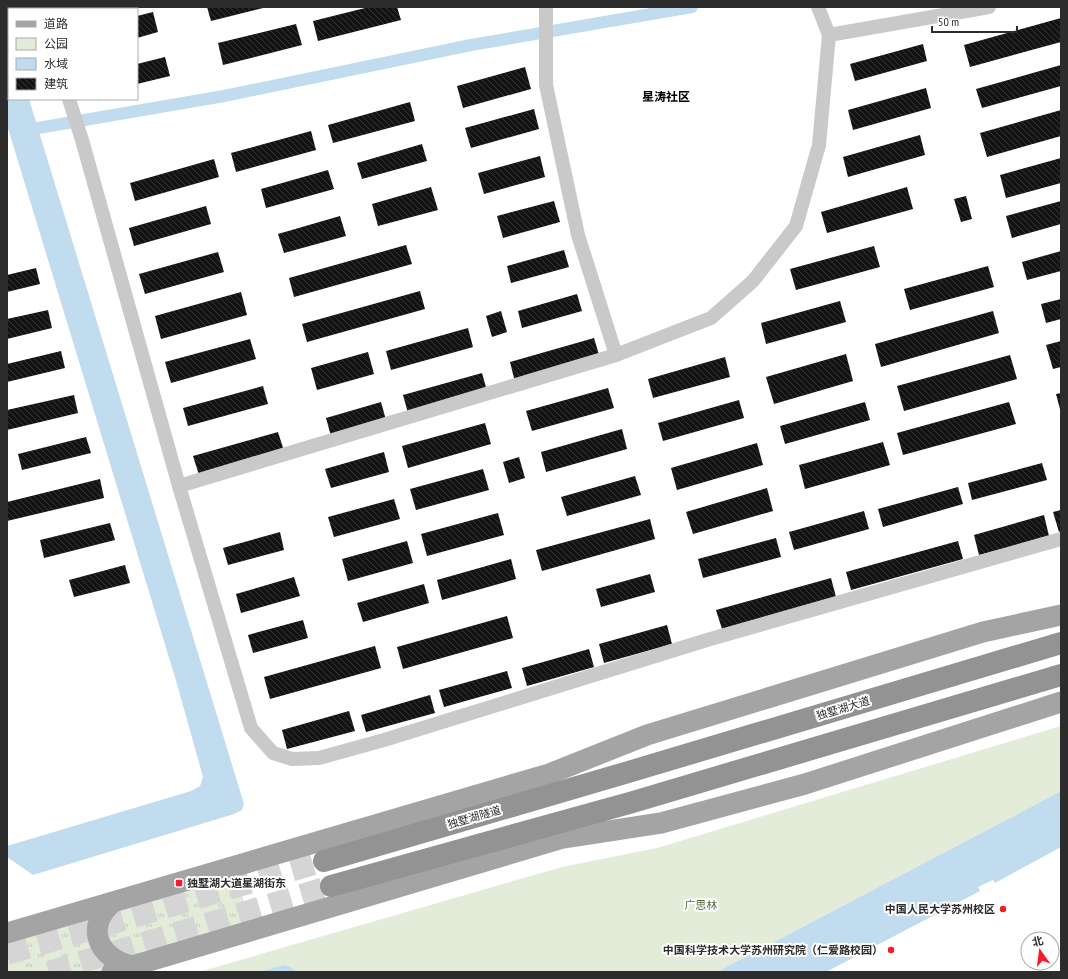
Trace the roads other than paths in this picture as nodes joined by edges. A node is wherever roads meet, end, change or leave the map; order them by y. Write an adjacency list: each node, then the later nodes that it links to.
1 (546, 7): 6 (street)
2 (989, 7): 4 (street)
3 (818, 8): 4 (street)
4 (829, 36): 6 (street)
5 (69, 100): 7 (street)
6 (616, 355): 7 (street)
7 (179, 486): 8 (street)
8 (1061, 539)
9 (1061, 615): 16 (main road)
10 (1061, 643): 13 (highway, 独墅湖大道)
11 (1061, 675): 15 (highway)
12 (1061, 702): 18 (main road)
13 (625, 773): 14 (highway, 独墅湖隧道)
14 (324, 861)
15 (331, 886)
16 (113, 902): 17 (main road); 18 (main road)
17 (7, 933)
18 (132, 966): 19 (main road)
19 (112, 972)

